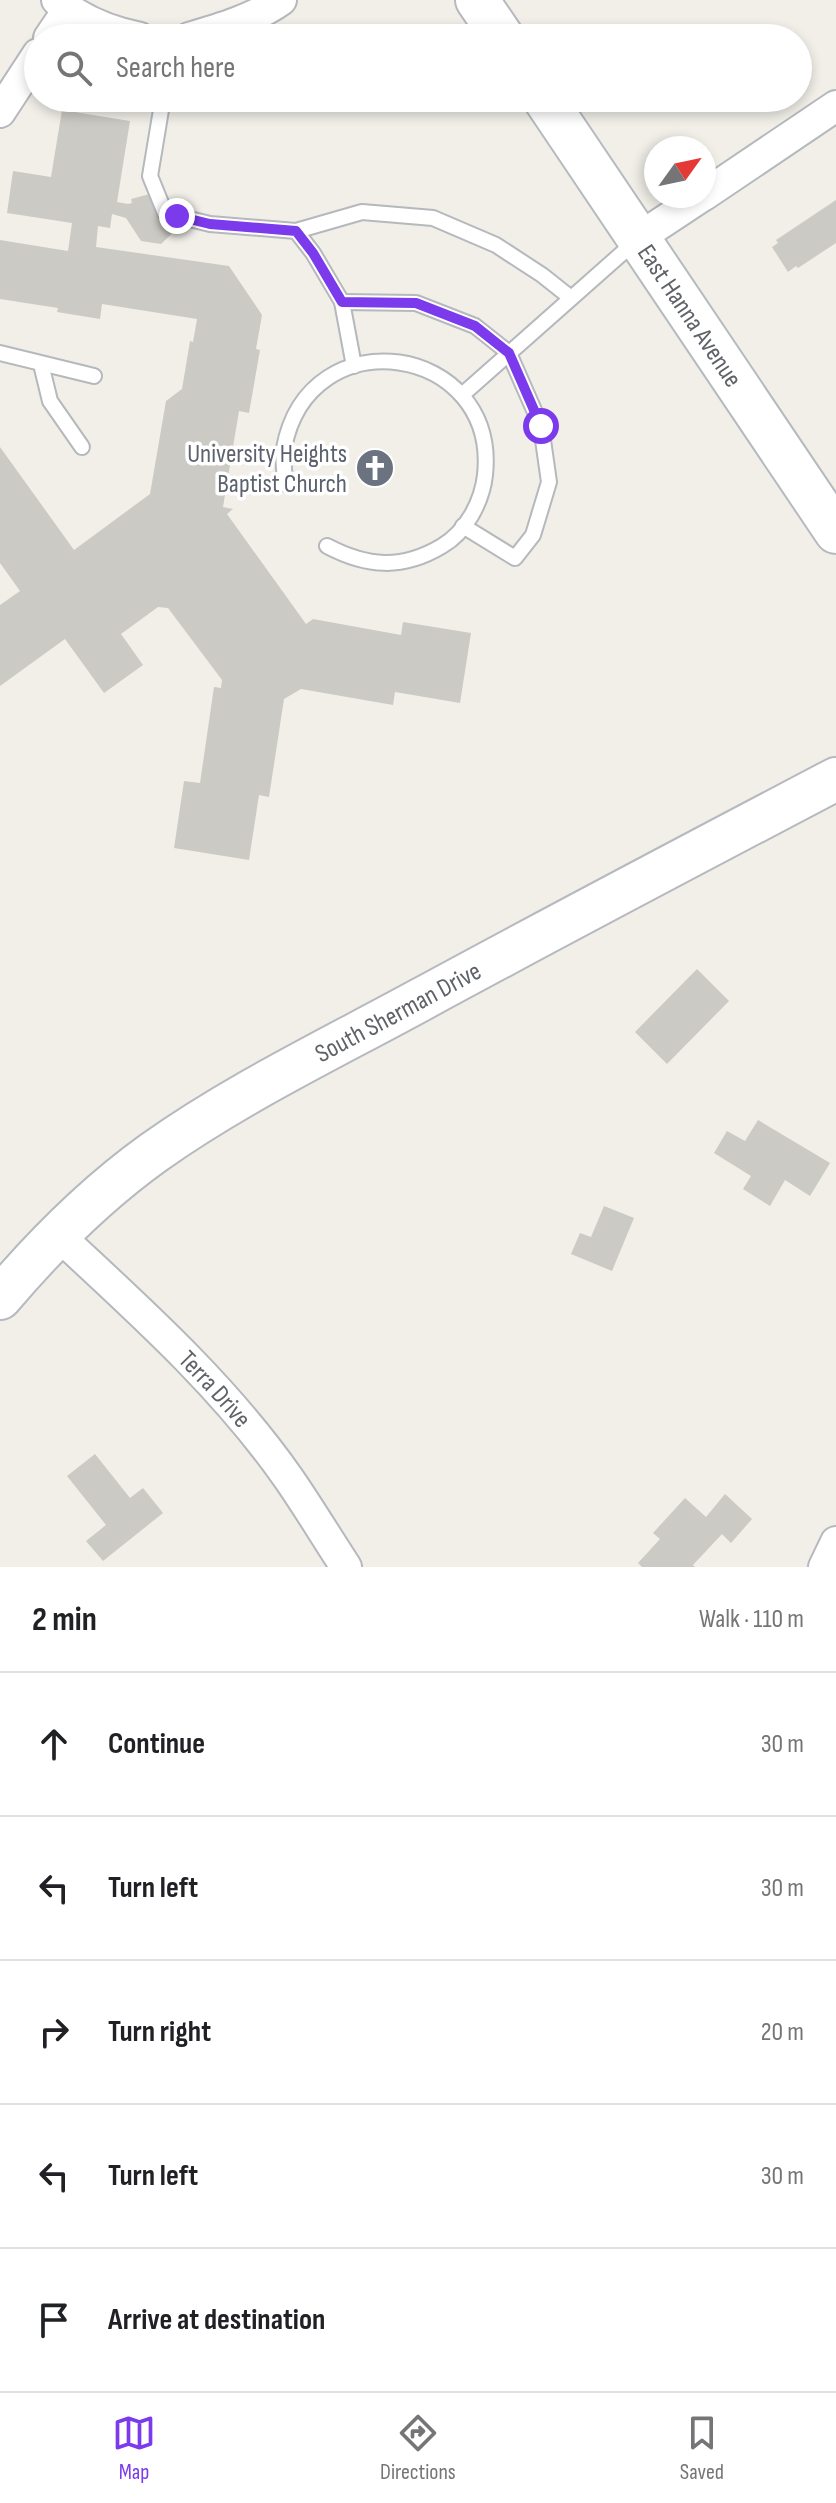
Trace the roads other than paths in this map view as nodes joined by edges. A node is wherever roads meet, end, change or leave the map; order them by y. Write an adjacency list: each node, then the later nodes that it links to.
1 (281, 0): 6 (street)
2 (477, 0): 7 (main road)
3 (62, 5): 4 (street); 5 (street)
4 (55, 24)
5 (97, 24)
6 (232, 24)
7 (493, 24)
8 (24, 75): 10 (street)
9 (836, 106): 13 (street)
10 (0, 112)
11 (161, 112): 15 (lane)
12 (554, 112): 16 (main road, East Hanna Avenue)
13 (716, 186)
14 (684, 208): 16 (street)
15 (296, 231): 17 (lane); 18 (lane)
16 (640, 237): 17 (lane); 28 (main road, East Hanna Avenue)
17 (571, 298): 20 (lane)
18 (342, 302): 20 (lane); 22 (lane)
19 (0, 353): 21 (lane)
20 (509, 353): 24 (lane); 27 (lane)
21 (41, 364): 23 (lane); 25 (lane)
22 (354, 366): 24 (lane); 26 (lane)
23 (94, 376)
24 (462, 395): 27 (lane)
25 (82, 447)
26 (285, 484)
27 (463, 526): 29 (lane)
28 (836, 532)
29 (327, 546)
30 (836, 779): 31 (main road, South Sherman Drive)
31 (58, 1235): 32 (main road, South Sherman Drive); 34 (street, Terra Drive)
32 (0, 1298)
33 (836, 1542): 35 (street)
34 (346, 1567)
35 (824, 1567)

